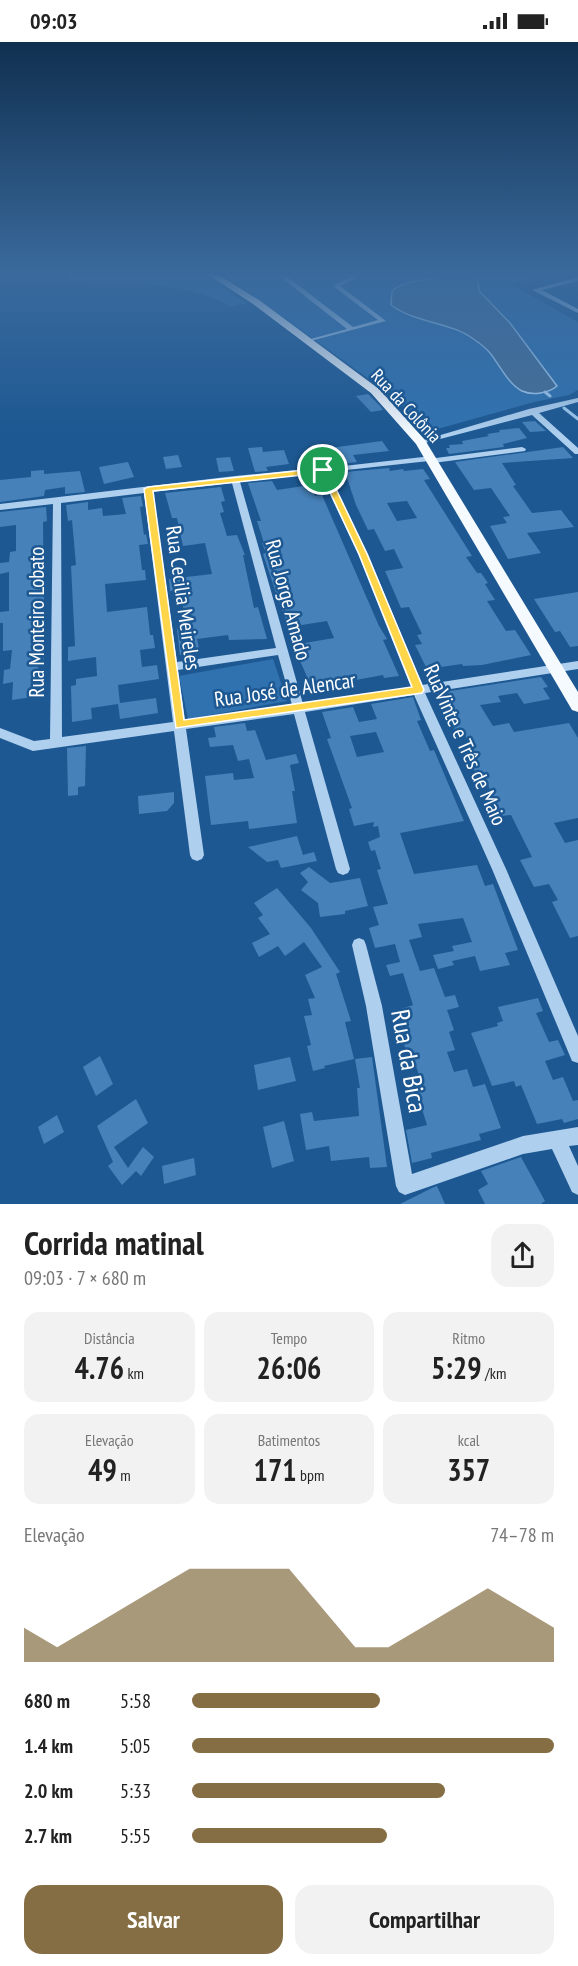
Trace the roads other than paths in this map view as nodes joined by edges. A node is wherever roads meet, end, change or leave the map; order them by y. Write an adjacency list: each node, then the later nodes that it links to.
1 (288, 326): 7 (main road, Rua da Colônia)
2 (334, 326): 6 (street)
3 (348, 326): 5 (street)
4 (363, 326): 5 (street)
5 (352, 329): 6 (street)
6 (334, 333): 7 (street)
7 (309, 341): 10 (main road, Rua da Colônia)
8 (578, 400): 9 (street)
9 (532, 411): 10 (street); 13 (street)
10 (421, 442): 14 (main road, Rua da Colônia)
11 (522, 449): 14 (street)
12 (314, 451): 15 (street, RuaVinte e Três de Maio)
13 (578, 452)
14 (432, 460): 15 (street); 23 (main road, Rua da Colônia)
15 (323, 470): 16 (street); 24 (street, RuaVinte e Três de Maio)
16 (235, 479): 17 (street); 20 (street, Rua Jorge Amado)
17 (148, 489): 18 (street); 22 (street, Rua Cecilia Meireles)
18 (57, 500): 19 (street); 29 (street, Rua Monteiro Lobato)
19 (0, 507)
20 (282, 651): 22 (street); 26 (street, Rua Jorge Amado)
21 (578, 664): 23 (street, Rua José de Alencar)
22 (173, 668): 27 (street, Rua Cecilia Meireles)
23 (556, 668): 24 (street, Rua José de Alencar); 25 (main road, Rua da Colônia)
24 (418, 690): 26 (street, Rua José de Alencar); 33 (street, RuaVinte e Três de Maio)
25 (578, 706)
26 (298, 709): 27 (street, Rua José de Alencar); 31 (street, Rua Jorge Amado)
27 (180, 725): 29 (street, Rua José de Alencar); 30 (street, Rua Cecilia Meireles)
28 (0, 733): 29 (street, Rua José de Alencar)
29 (56, 743)
30 (197, 855)
31 (343, 869)
32 (359, 945): 35 (street, Rua da Bica)
33 (578, 1055)
34 (578, 1136): 35 (street)
35 (557, 1140): 36 (street)
36 (578, 1186)

